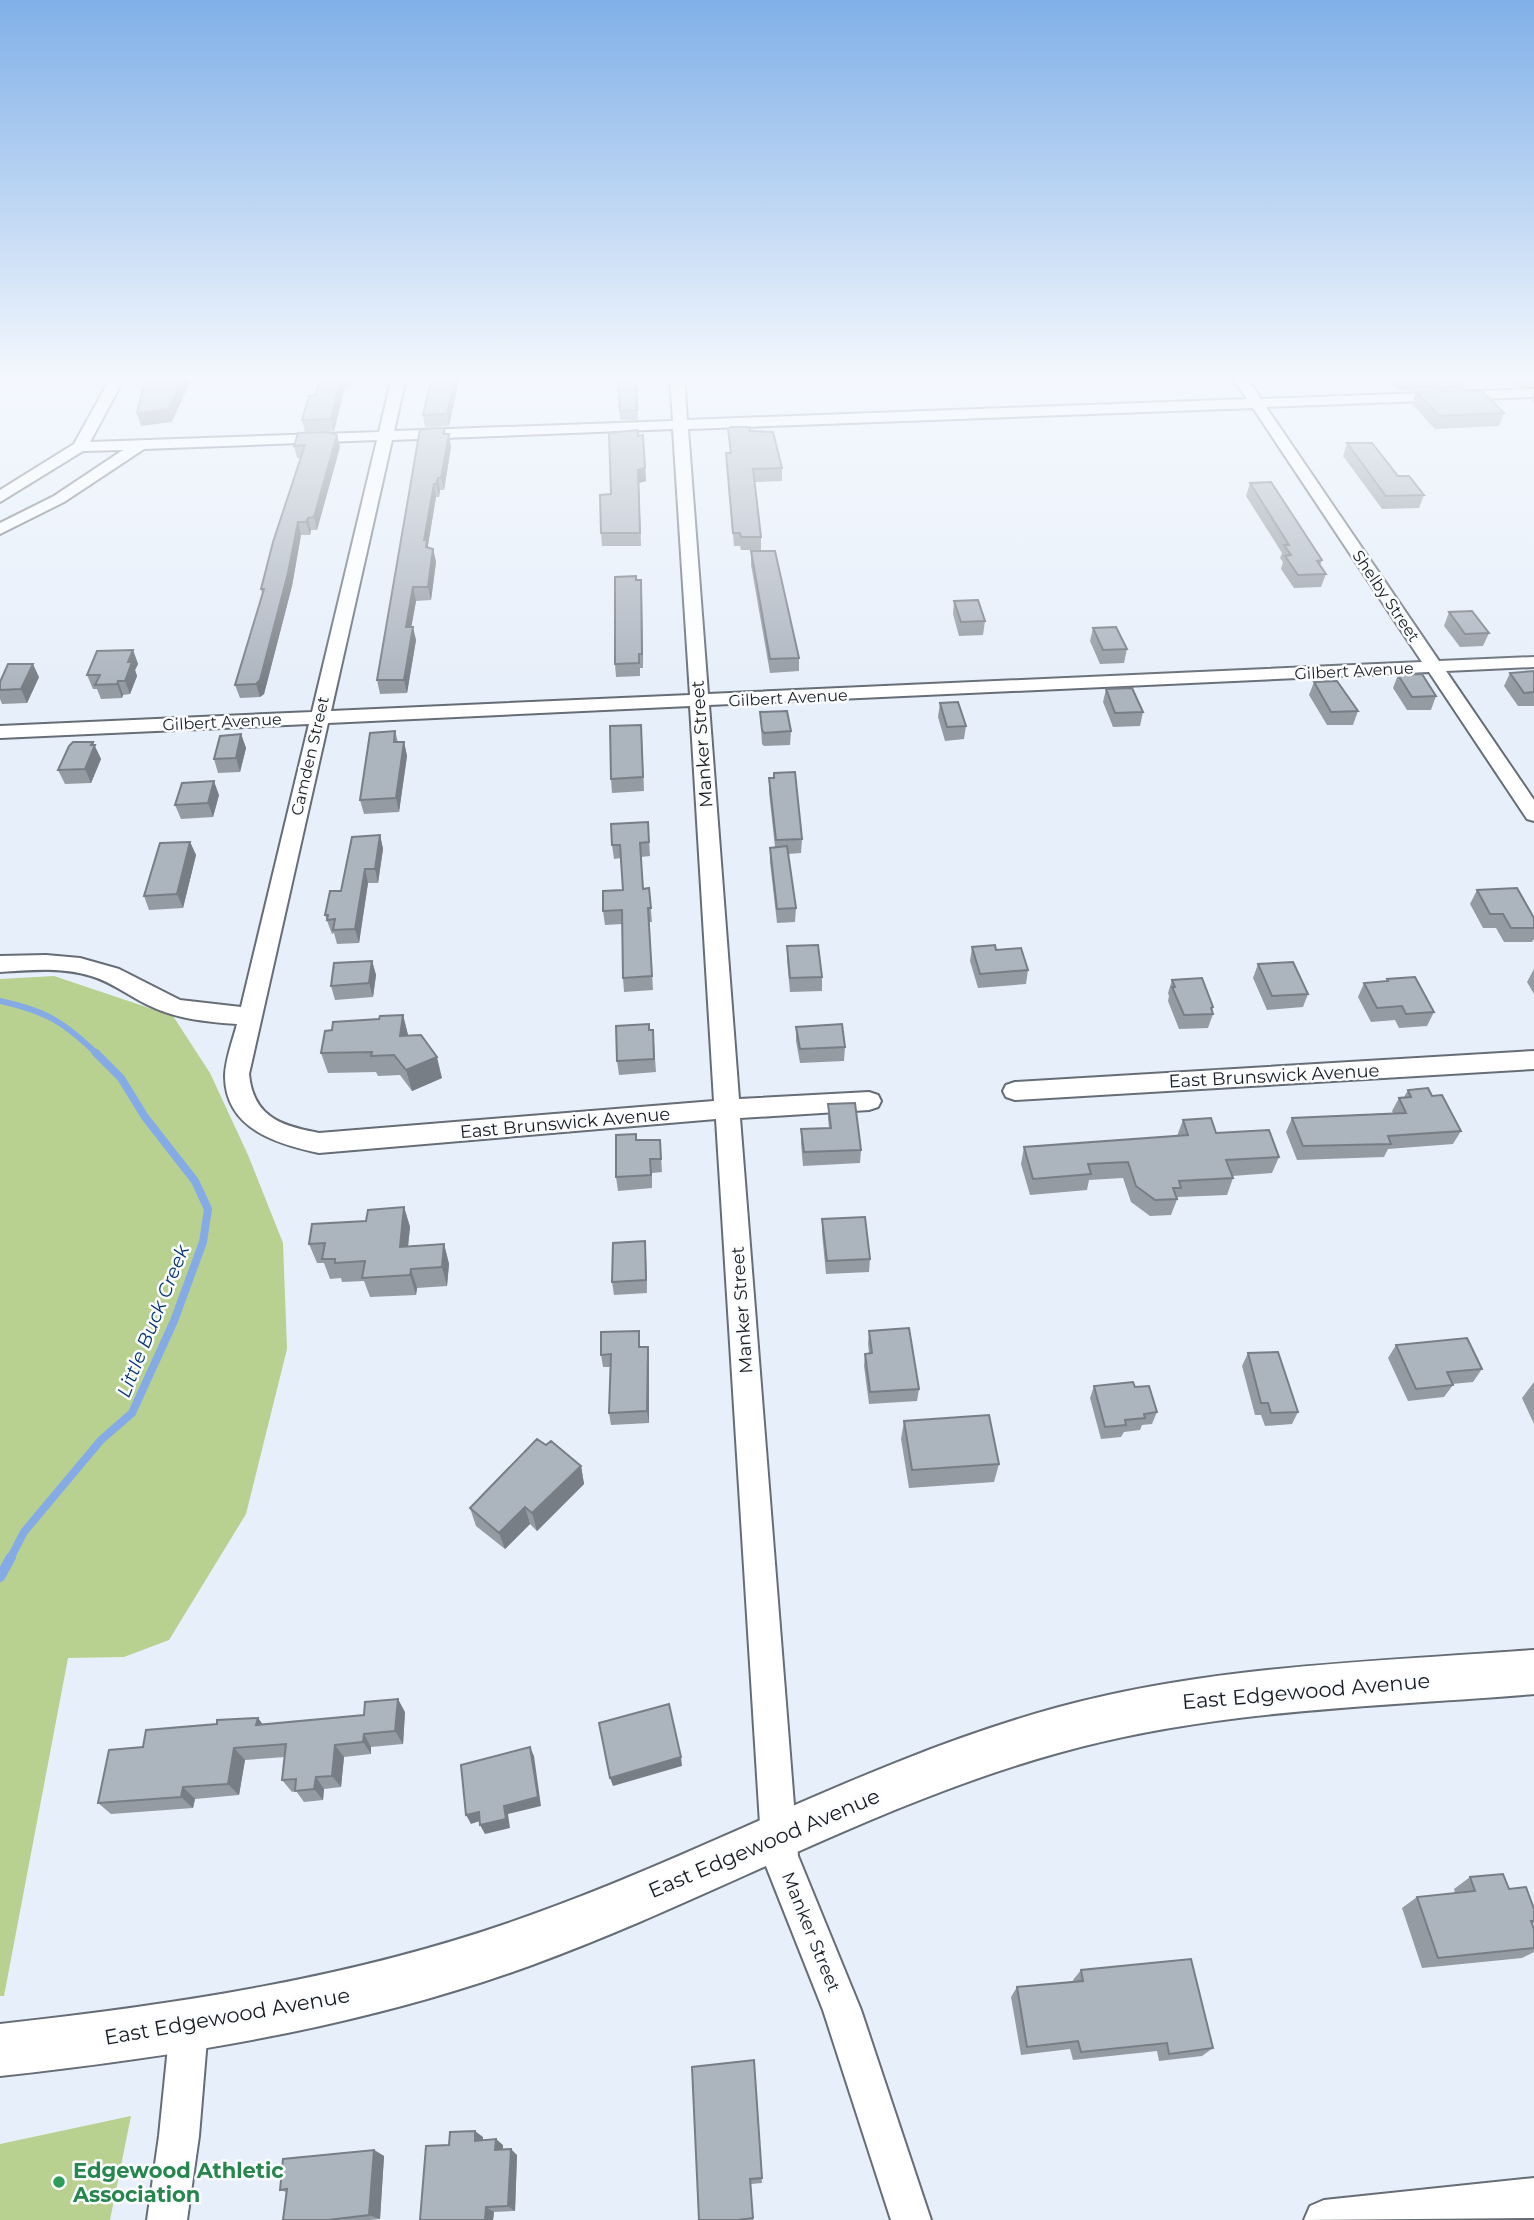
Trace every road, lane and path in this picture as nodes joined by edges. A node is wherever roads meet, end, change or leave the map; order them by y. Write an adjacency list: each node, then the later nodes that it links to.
1 (26, 481): 6 (street)
2 (87, 481): 7 (street)
3 (374, 481): 11 (street, Camden Street)
4 (684, 481): 10 (street, Manker Street)
5 (1308, 481): 9 (street, Shelby Street)
6 (0, 497)
7 (0, 529)
8 (1534, 662): 9 (street, Gilbert Avenue)
9 (1434, 667): 10 (street, Gilbert Avenue); 13 (street, Shelby Street)
10 (699, 702): 11 (street, Gilbert Avenue); 19 (street, Manker Street)
11 (320, 717): 12 (street, Gilbert Avenue); 15 (street, Camden Street)
12 (0, 732)
13 (1534, 815)
14 (0, 964): 15 (street)
15 (250, 1016): 20 (street, Camden Street)
16 (1534, 1060): 17 (street, East Brunswick Avenue)
17 (1015, 1091)
18 (869, 1101): 19 (street, East Brunswick Avenue)
19 (729, 1109): 20 (street, East Brunswick Avenue); 22 (street, Manker Street)
20 (265, 1125)
21 (1534, 1672): 22 (main road, East Edgewood Avenue)
22 (777, 1836): 23 (main road, East Edgewood Avenue); 27 (street, Manker Street)
23 (189, 2026): 24 (main road, East Edgewood Avenue); 26 (street)
24 (0, 2050)
25 (1534, 2198): 28 (street)
26 (167, 2220)
27 (911, 2220)
28 (1324, 2220)

